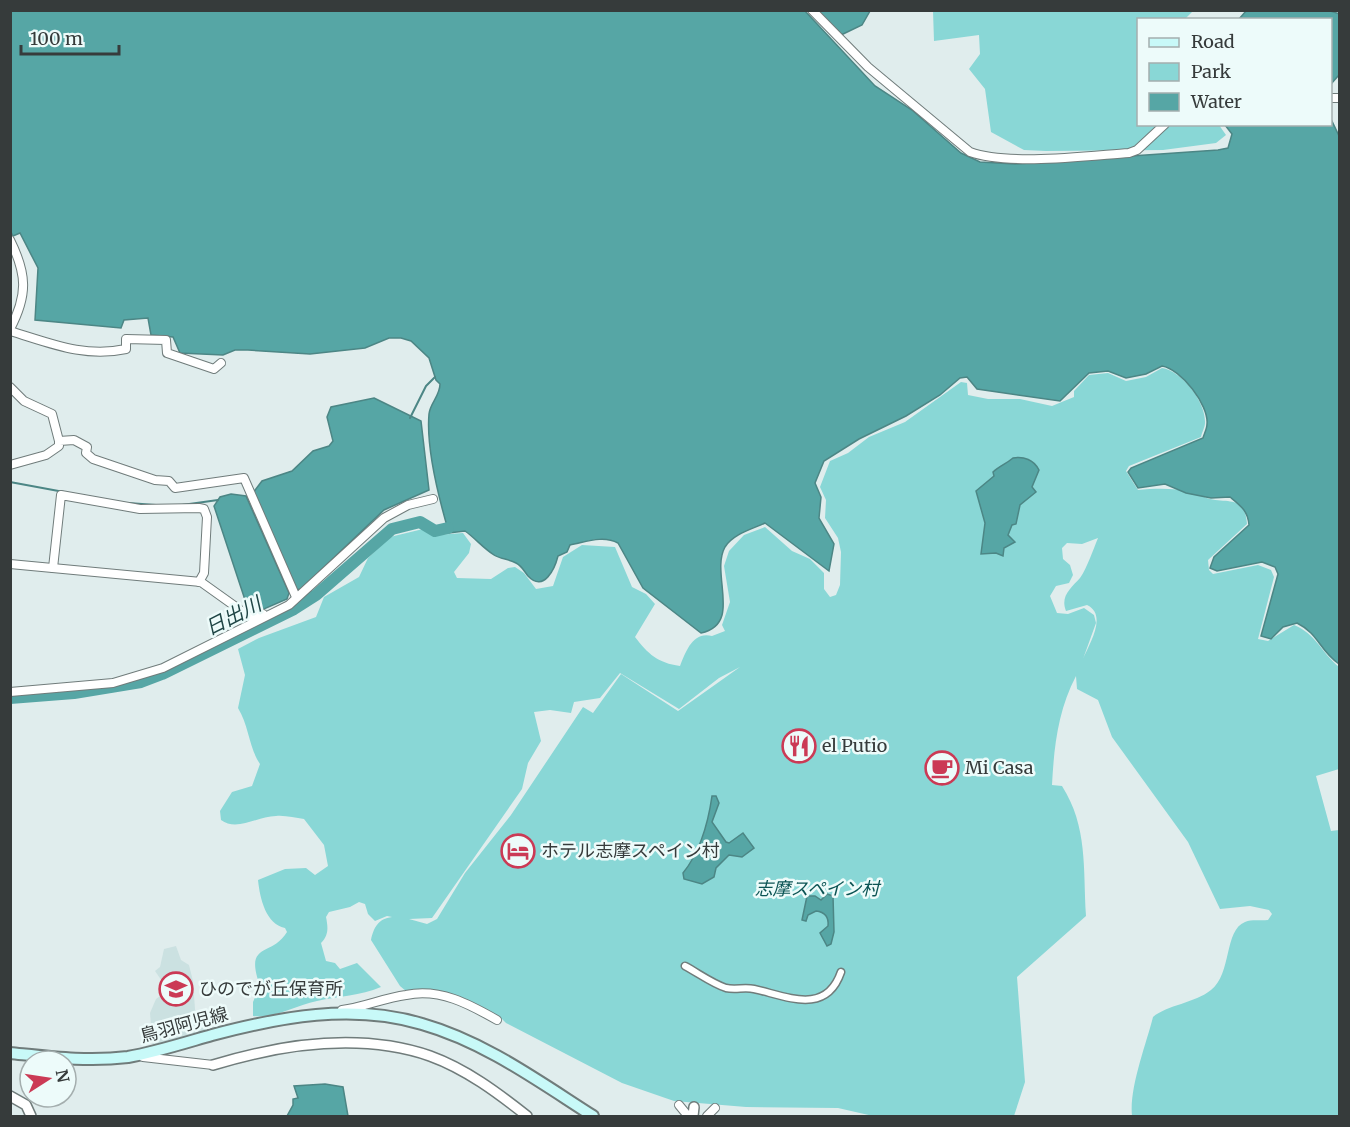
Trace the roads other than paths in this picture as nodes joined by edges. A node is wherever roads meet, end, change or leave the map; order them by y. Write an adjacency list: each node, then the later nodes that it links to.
1 (812, 10): 2 (street)
2 (1163, 126)
3 (10, 240): 4 (street)
4 (11, 327): 5 (street)
5 (221, 363)
6 (10, 387): 7 (street)
7 (58, 441): 8 (street); 13 (street)
8 (10, 465)
9 (433, 499): 13 (street)
10 (10, 564): 11 (street)
11 (52, 568): 12 (street); 12 (street)
12 (199, 582): 13 (street)
13 (296, 597): 14 (street)
14 (10, 692)
15 (685, 966): 16 (street)
16 (841, 972)
17 (308, 1014): 18 (street); 20 (main road, 鳥羽阿児線); 28 (main road, 鳥羽阿児線)
18 (497, 1020)
19 (10, 1053): 20 (main road, 鳥羽阿児線)
20 (130, 1056): 21 (street)
21 (213, 1065): 27 (street)
22 (10, 1096): 26 (street)
23 (679, 1105): 29 (street)
24 (715, 1108): 31 (street)
25 (694, 1112): 30 (street)
26 (31, 1116)
27 (527, 1116)
28 (593, 1116)
29 (688, 1116)
30 (701, 1116)
31 (708, 1116)

